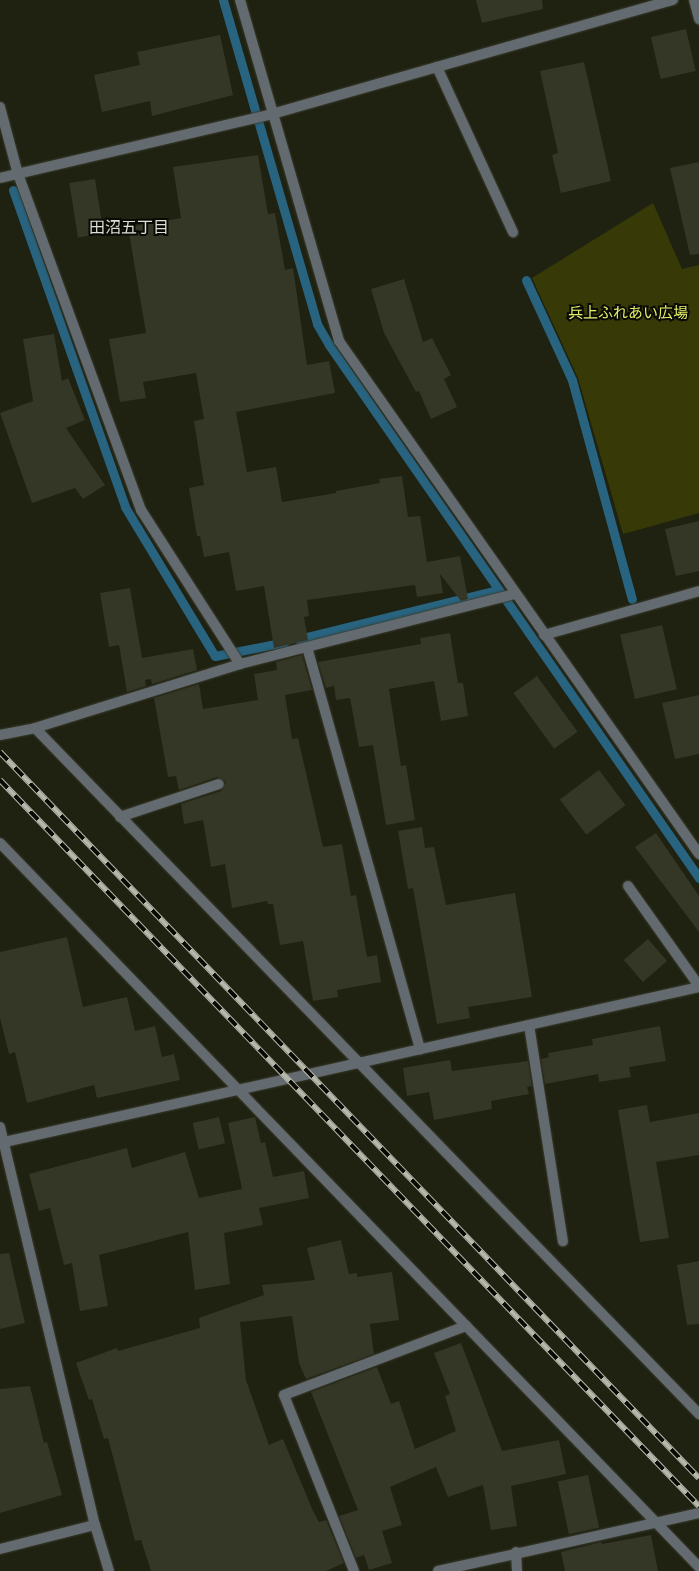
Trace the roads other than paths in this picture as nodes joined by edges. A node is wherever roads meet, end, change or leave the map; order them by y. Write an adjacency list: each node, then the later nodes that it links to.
1 (240, 0): 7 (street)
2 (673, 0): 5 (street)
3 (694, 0): 4 (street)
4 (699, 19)
5 (437, 67): 7 (street); 10 (street)
6 (0, 107): 8 (street)
7 (272, 114): 8 (street); 12 (street)
8 (18, 174): 9 (street); 15 (street)
9 (0, 178)
10 (513, 232)
11 (699, 591): 13 (street)
12 (515, 594): 13 (street); 14 (street)
13 (544, 634): 20 (street)
14 (307, 647): 15 (street); 26 (street)
15 (240, 664): 16 (street)
16 (35, 728): 17 (street); 19 (street)
17 (0, 735)
18 (219, 784): 19 (street)
19 (120, 817): 27 (street)
20 (695, 841): 22 (street)
21 (0, 843): 28 (street)
22 (699, 854)
23 (628, 886): 24 (street)
24 (699, 986): 25 (street)
25 (529, 1025): 26 (street); 31 (street)
26 (420, 1049): 27 (street)
27 (358, 1063): 28 (street); 33 (street)
28 (240, 1090): 30 (street); 32 (street)
29 (0, 1127): 30 (street)
30 (2, 1143): 36 (street)
31 (564, 1241)
32 (466, 1326): 35 (street); 41 (street)
33 (699, 1414)
34 (699, 1513): 35 (street)
35 (655, 1524): 38 (street); 39 (street)
36 (95, 1525): 37 (street); 40 (street)
37 (0, 1549)
38 (516, 1552): 42 (street); 43 (street)
39 (699, 1567)
40 (109, 1571)
41 (354, 1571)
42 (438, 1571)
43 (518, 1571)

